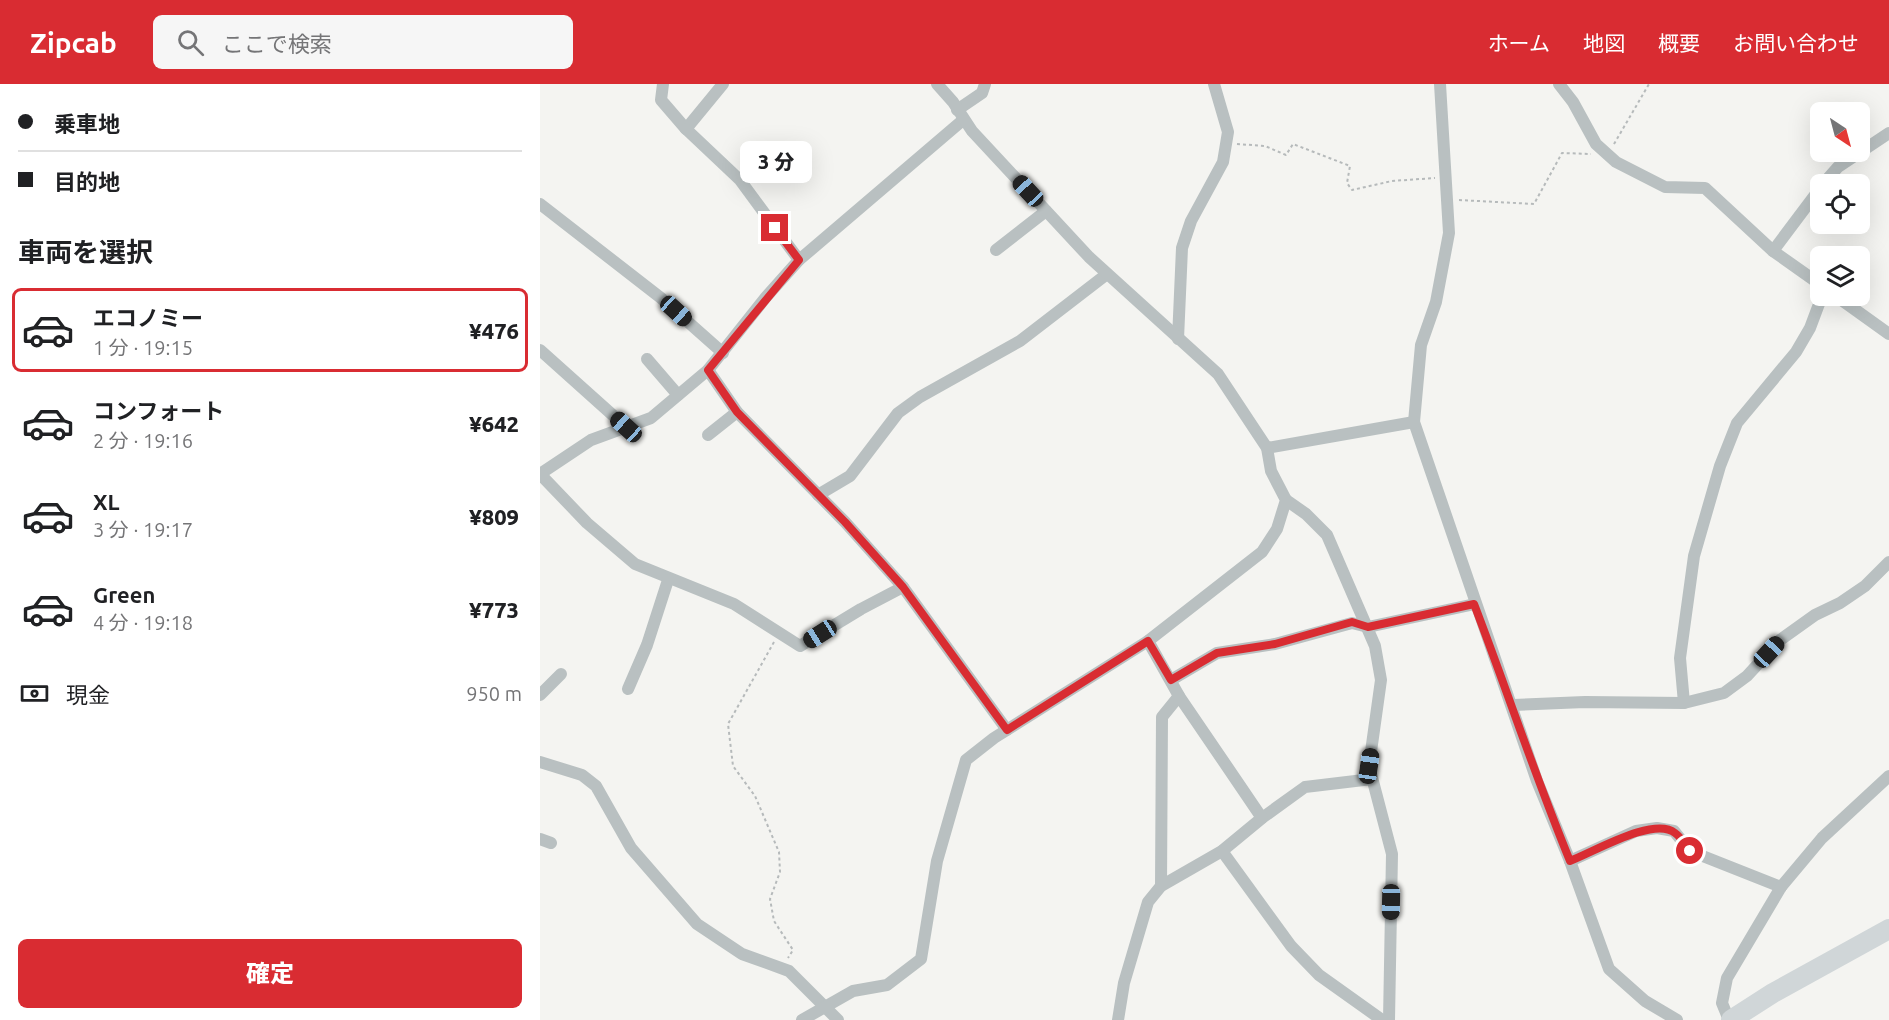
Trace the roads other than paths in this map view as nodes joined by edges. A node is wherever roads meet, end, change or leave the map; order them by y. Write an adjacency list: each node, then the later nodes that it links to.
1 (663, 84): 9 (street)
2 (723, 84): 9 (street)
3 (936, 84): 8 (street)
4 (985, 84): 8 (street)
5 (1214, 84): 23 (street)
6 (1440, 84): 30 (street)
7 (1559, 84): 16 (street)
8 (960, 115): 14 (street); 17 (street)
9 (686, 129): 17 (street)
10 (1889, 133): 11 (street)
11 (1832, 174)
12 (1810, 202): 16 (street)
13 (540, 204): 25 (street)
14 (1046, 211): 15 (street); 18 (street)
15 (996, 250)
16 (1773, 251): 19 (street)
17 (799, 260): 25 (street)
18 (1107, 274): 23 (street); 35 (street)
19 (1810, 277)
20 (1818, 306): 48 (street)
21 (1850, 306): 22 (street)
22 (1889, 334)
23 (1178, 339): 33 (street)
24 (540, 351): 31 (street)
25 (723, 353): 27 (street)
26 (647, 359): 28 (street)
27 (708, 370): 28 (street); 29 (street)
28 (678, 395): 31 (street)
29 (737, 412): 32 (street); 35 (street)
30 (1414, 422): 33 (street); 40 (street)
31 (626, 427): 34 (street)
32 (708, 435)
33 (1267, 448): 36 (street)
34 (540, 474): 38 (street)
35 (818, 495): 39 (street)
36 (1286, 500): 41 (street); 42 (street)
37 (1889, 562): 48 (street)
38 (668, 580): 39 (street); 45 (street)
39 (903, 587): 50 (street)
40 (1474, 604): 41 (street); 49 (street)
41 (1368, 627): 44 (street); 53 (street)
42 (1148, 641): 44 (street); 50 (street)
43 (561, 674): 46 (street)
44 (1171, 680): 47 (street)
45 (628, 689)
46 (540, 695)
47 (1179, 696): 54 (street); 57 (street)
48 (1684, 703): 49 (street)
49 (1513, 705): 56 (street)
50 (1007, 730): 60 (street)
51 (540, 762): 60 (street)
52 (1889, 776): 58 (street)
53 (1372, 778): 54 (street); 65 (street)
54 (1262, 818): 55 (street)
55 (1222, 851): 57 (street); 64 (street)
56 (1570, 861): 58 (street); 66 (street)
57 (1161, 886): 63 (street)
58 (1781, 887): 67 (street)
59 (1889, 929): 67 (main road)
60 (825, 1008): 61 (street); 62 (street)
61 (802, 1020)
62 (838, 1020)
63 (1118, 1020)
64 (1382, 1020)
65 (1389, 1020)
66 (1677, 1020)
67 (1730, 1020)

